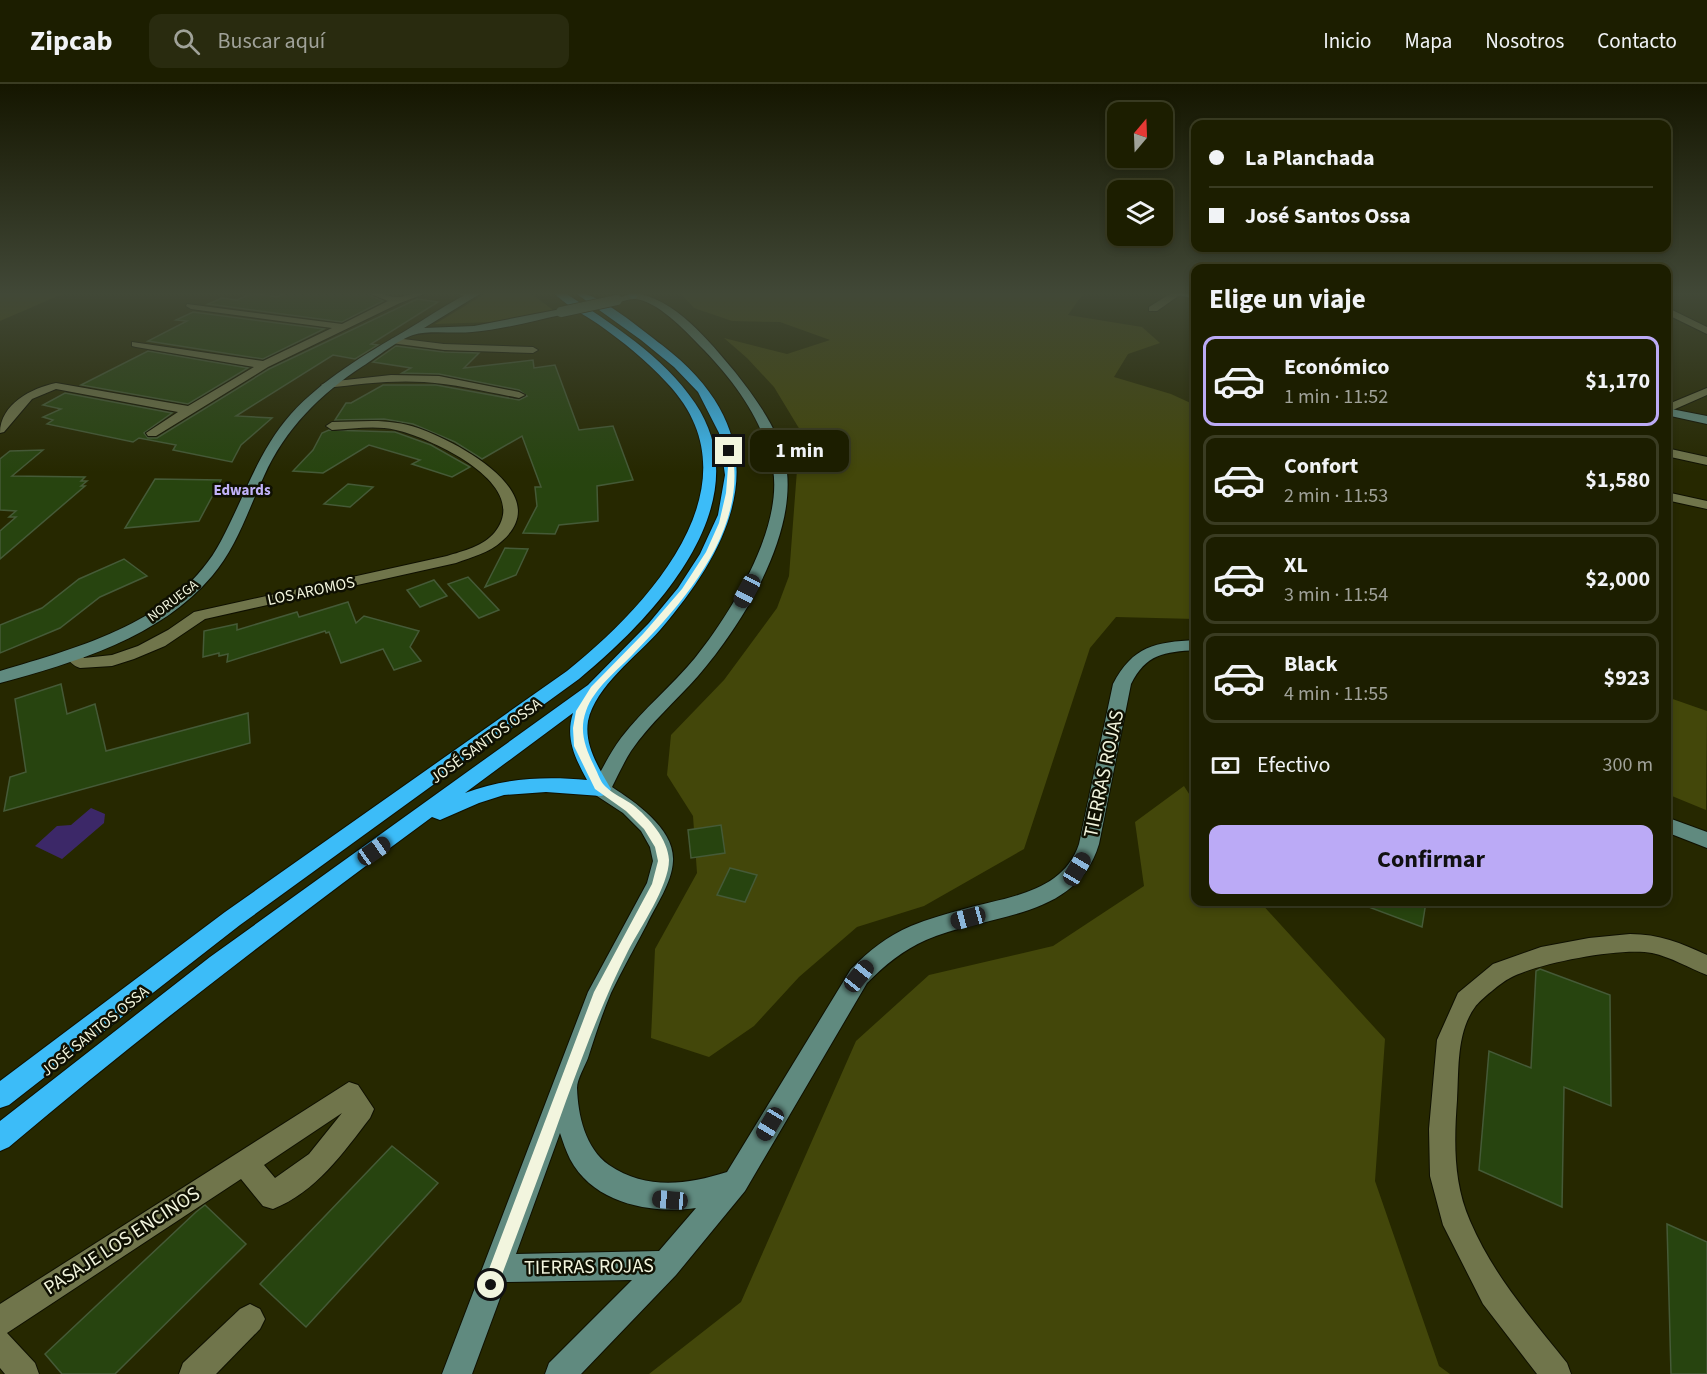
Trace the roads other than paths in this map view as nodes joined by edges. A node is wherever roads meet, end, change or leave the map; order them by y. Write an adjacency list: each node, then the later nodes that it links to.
1 (186, 352): 7 (street)
2 (291, 352): 7 (street)
3 (376, 352): 8 (street, NORUEGA)
4 (640, 352): 32 (highway, JOSÉ SANTOS OSSA)
5 (660, 352): 25 (highway, JOSÉ SANTOS OSSA)
6 (713, 352): 26 (street)
7 (264, 365): 12 (street)
8 (327, 385): 10 (street); 23 (street, NORUEGA)
9 (1707, 391): 11 (street)
10 (519, 395)
11 (1671, 409)
12 (188, 410): 16 (street); 17 (street)
13 (1671, 412): 14 (street)
14 (1707, 420)
15 (332, 426): 23 (street, LOS AROMOS)
16 (0, 429)
17 (152, 433)
18 (1671, 453): 19 (street)
19 (1707, 461)
20 (1671, 497): 21 (street)
21 (1707, 505)
22 (1191, 645): 35 (street, TIERRAS ROJAS)
23 (73, 655): 24 (street, NORUEGA)
24 (0, 677)
25 (594, 689): 26 (highway); 28 (highway, JOSÉ SANTOS OSSA)
26 (601, 789): 28 (highway); 31 (street)
27 (1671, 826): 29 (street)
28 (393, 837): 33 (highway, JOSÉ SANTOS OSSA)
29 (1707, 840)
30 (1707, 965): 45 (street)
31 (569, 1072): 35 (street); 37 (street)
32 (0, 1096)
33 (0, 1138)
34 (244, 1162): 39 (street, PASAJE LOS ENCINOS)
35 (736, 1182): 36 (street, TIERRAS ROJAS)
36 (666, 1265): 37 (street, TIERRAS ROJAS); 44 (street)
37 (497, 1268): 43 (street)
38 (250, 1319): 42 (street)
39 (0, 1321)
40 (0, 1345): 41 (street)
41 (24, 1374)
42 (194, 1374)
43 (457, 1374)
44 (560, 1374)
45 (1556, 1374)

